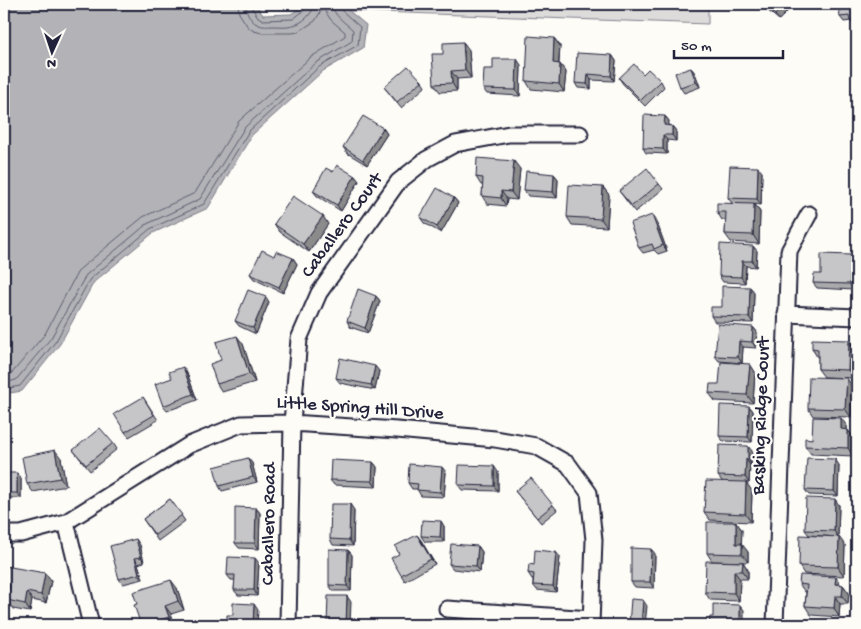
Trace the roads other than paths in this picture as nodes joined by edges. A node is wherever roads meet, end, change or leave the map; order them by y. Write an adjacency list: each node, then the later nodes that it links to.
1 (580, 134): 5 (street, Caballero Court)
2 (809, 214): 3 (street, Basking Ridge Court)
3 (786, 314): 4 (street); 12 (street, Basking Ridge Court)
4 (857, 317)
5 (292, 423): 6 (street, Little Spring Hill Drive); 9 (street, Little Spring Hill Drive); 11 (street, Caballero Road)
6 (66, 522): 7 (street, Little Spring Hill Drive); 10 (street)
7 (4, 534)
8 (447, 609): 9 (street)
9 (591, 622)
10 (91, 625)
11 (288, 625)
12 (775, 625)

